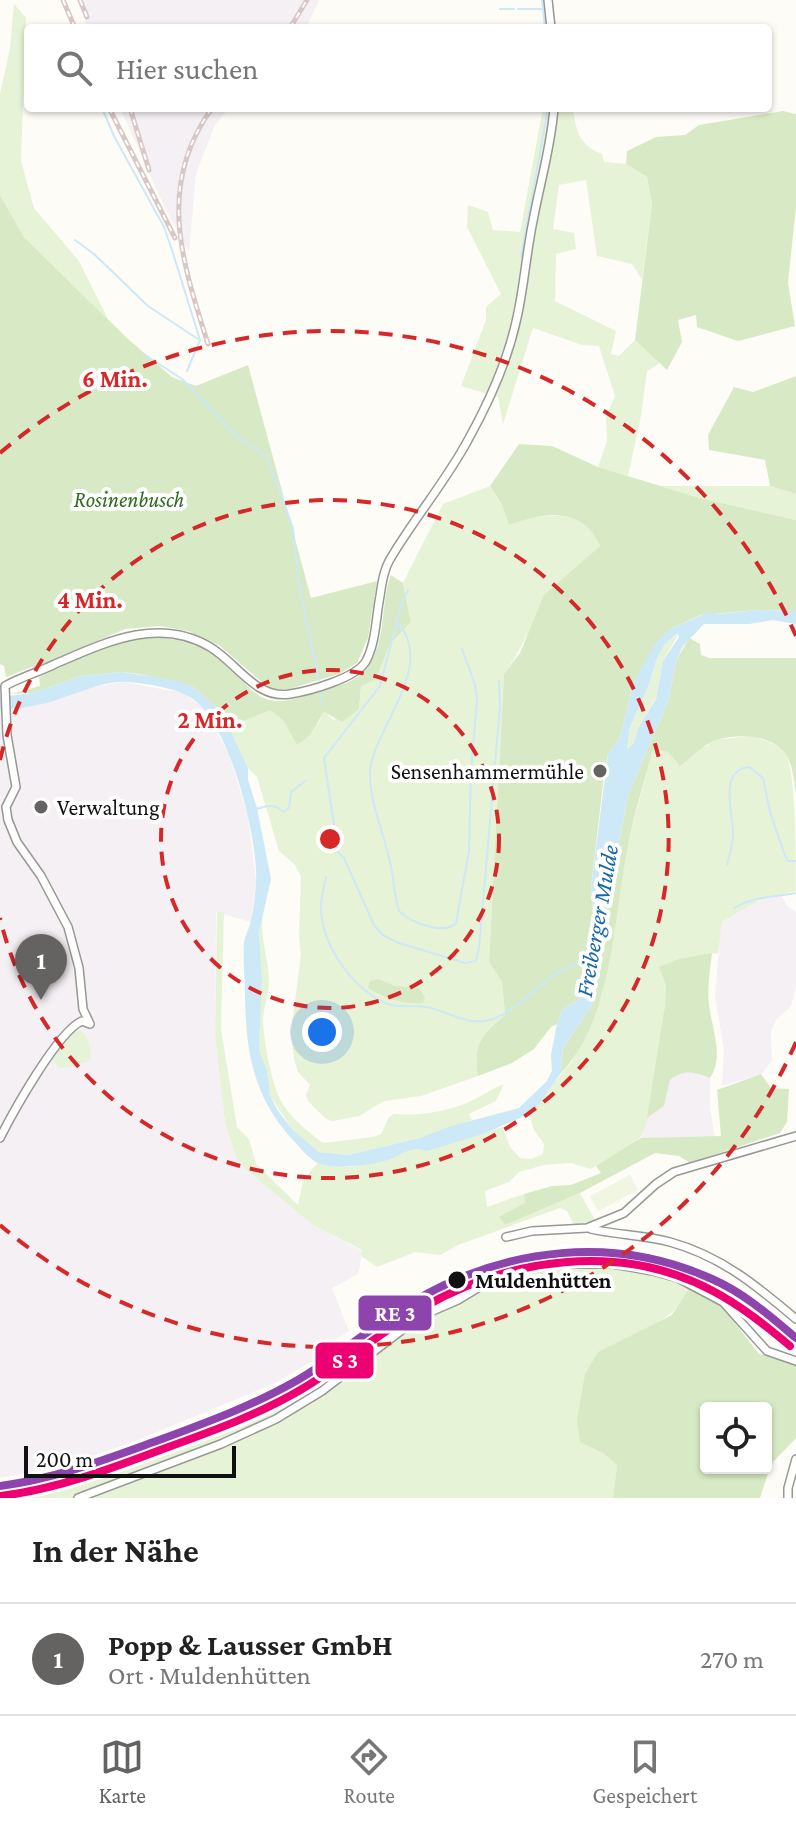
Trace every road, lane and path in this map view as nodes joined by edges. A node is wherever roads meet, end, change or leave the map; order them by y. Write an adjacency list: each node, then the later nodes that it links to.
1 (548, 0): 2 (street)
2 (551, 24)
3 (554, 112): 4 (street)
4 (3, 810): 6 (street)
5 (796, 1136): 7 (street)
6 (0, 1138)
7 (587, 1228): 8 (street); 9 (street)
8 (506, 1237)
9 (796, 1319)
10 (796, 1361): 12 (street)
11 (796, 1459): 13 (street)
12 (78, 1498)
13 (788, 1498)

